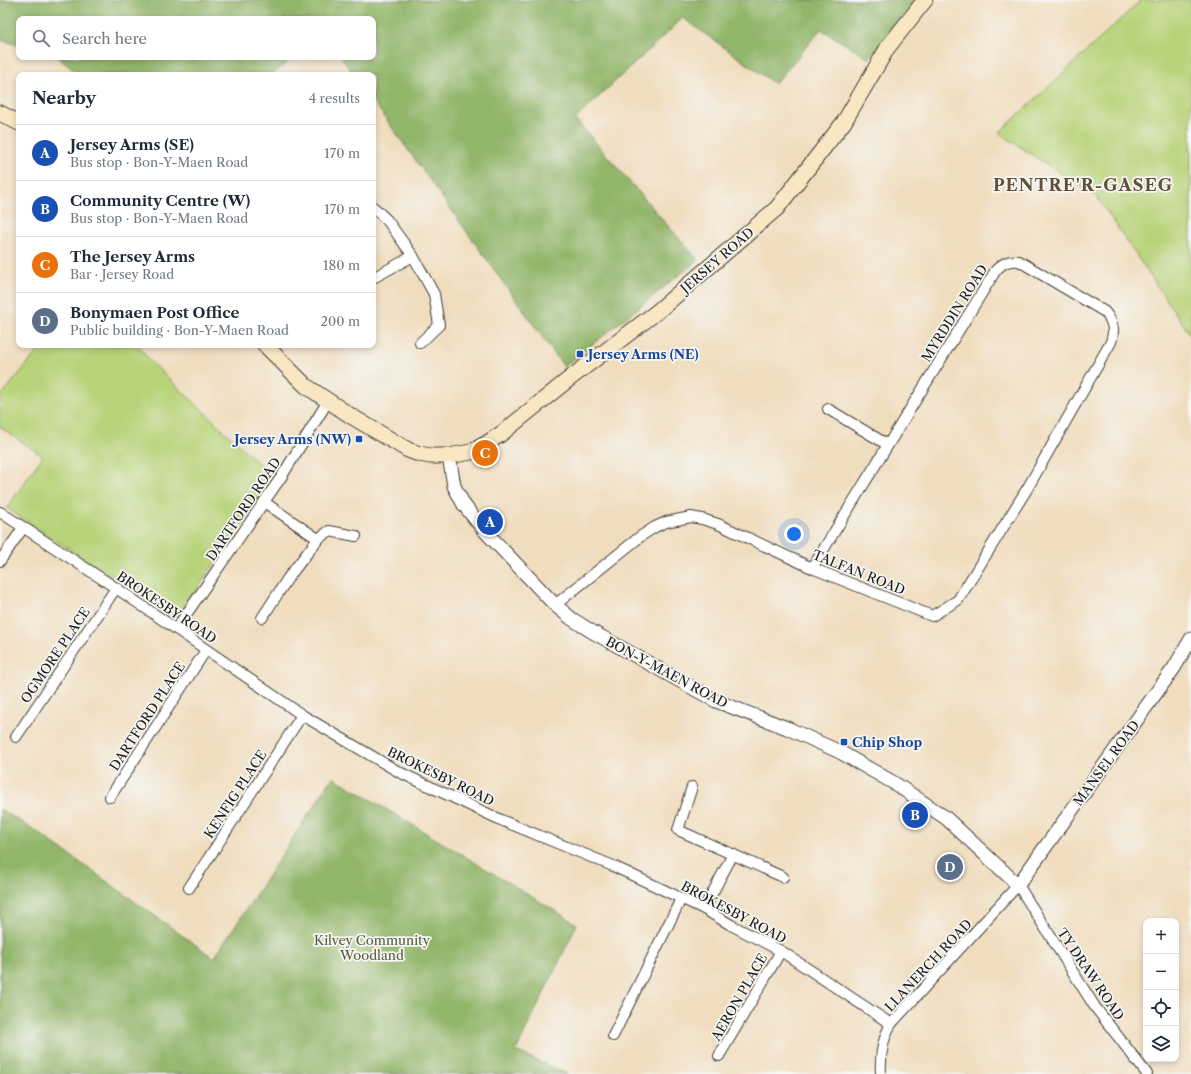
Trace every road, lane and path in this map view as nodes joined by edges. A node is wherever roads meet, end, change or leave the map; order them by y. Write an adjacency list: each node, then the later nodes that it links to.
1 (925, 0): 12 (main road, JERSEY ROAD)
2 (0, 113): 3 (main road)
3 (16, 121)
4 (376, 210): 5 (street)
5 (413, 256): 6 (street); 7 (street)
6 (376, 276)
7 (420, 343)
8 (268, 348): 9 (main road, JERSEY ROAD)
9 (328, 401): 12 (main road, JERSEY ROAD); 14 (street, DARTFORD ROAD)
10 (828, 409): 11 (street)
11 (888, 446): 13 (street, MYRDDIN ROAD); 20 (street, MYRDDIN ROAD)
12 (449, 456): 22 (street, BON-Y-MAEN ROAD)
13 (1027, 489): 20 (street, TALFAN ROAD)
14 (264, 502): 18 (street); 24 (street, DARTFORD ROAD)
15 (0, 512): 16 (street, BROKESBY ROAD)
16 (23, 528): 19 (street); 21 (street, BROKESBY ROAD)
17 (356, 536): 18 (street)
18 (318, 539): 23 (street)
19 (0, 560)
20 (812, 568): 22 (street, TALFAN ROAD)
21 (116, 588): 24 (street, BROKESBY ROAD); 28 (street, OGMORE PLACE)
22 (555, 604): 33 (street, BON-Y-MAEN ROAD)
23 (262, 618)
24 (176, 629): 26 (street, BROKESBY ROAD)
25 (1191, 639): 33 (street, MANSEL ROAD)
26 (206, 650): 27 (street, BROKESBY ROAD); 30 (street, DARTFORD PLACE)
27 (302, 715): 34 (street, KENFIG PLACE); 35 (street, BROKESBY ROAD)
28 (16, 736)
29 (692, 787): 31 (street)
30 (110, 797)
31 (733, 854): 32 (street); 36 (street)
32 (783, 877)
33 (1018, 885): 38 (street, LLANERCH ROAD); 42 (street, TY DRAW ROAD)
34 (189, 888)
35 (681, 899): 36 (street, BROKESBY ROAD); 39 (street)
36 (704, 909): 37 (street, BROKESBY ROAD)
37 (781, 951): 38 (street, BROKESBY ROAD); 40 (street, AERON PLACE)
38 (891, 1024): 41 (street, LLANERCH ROAD)
39 (613, 1036)
40 (719, 1056)
41 (882, 1074)
42 (1147, 1074)

